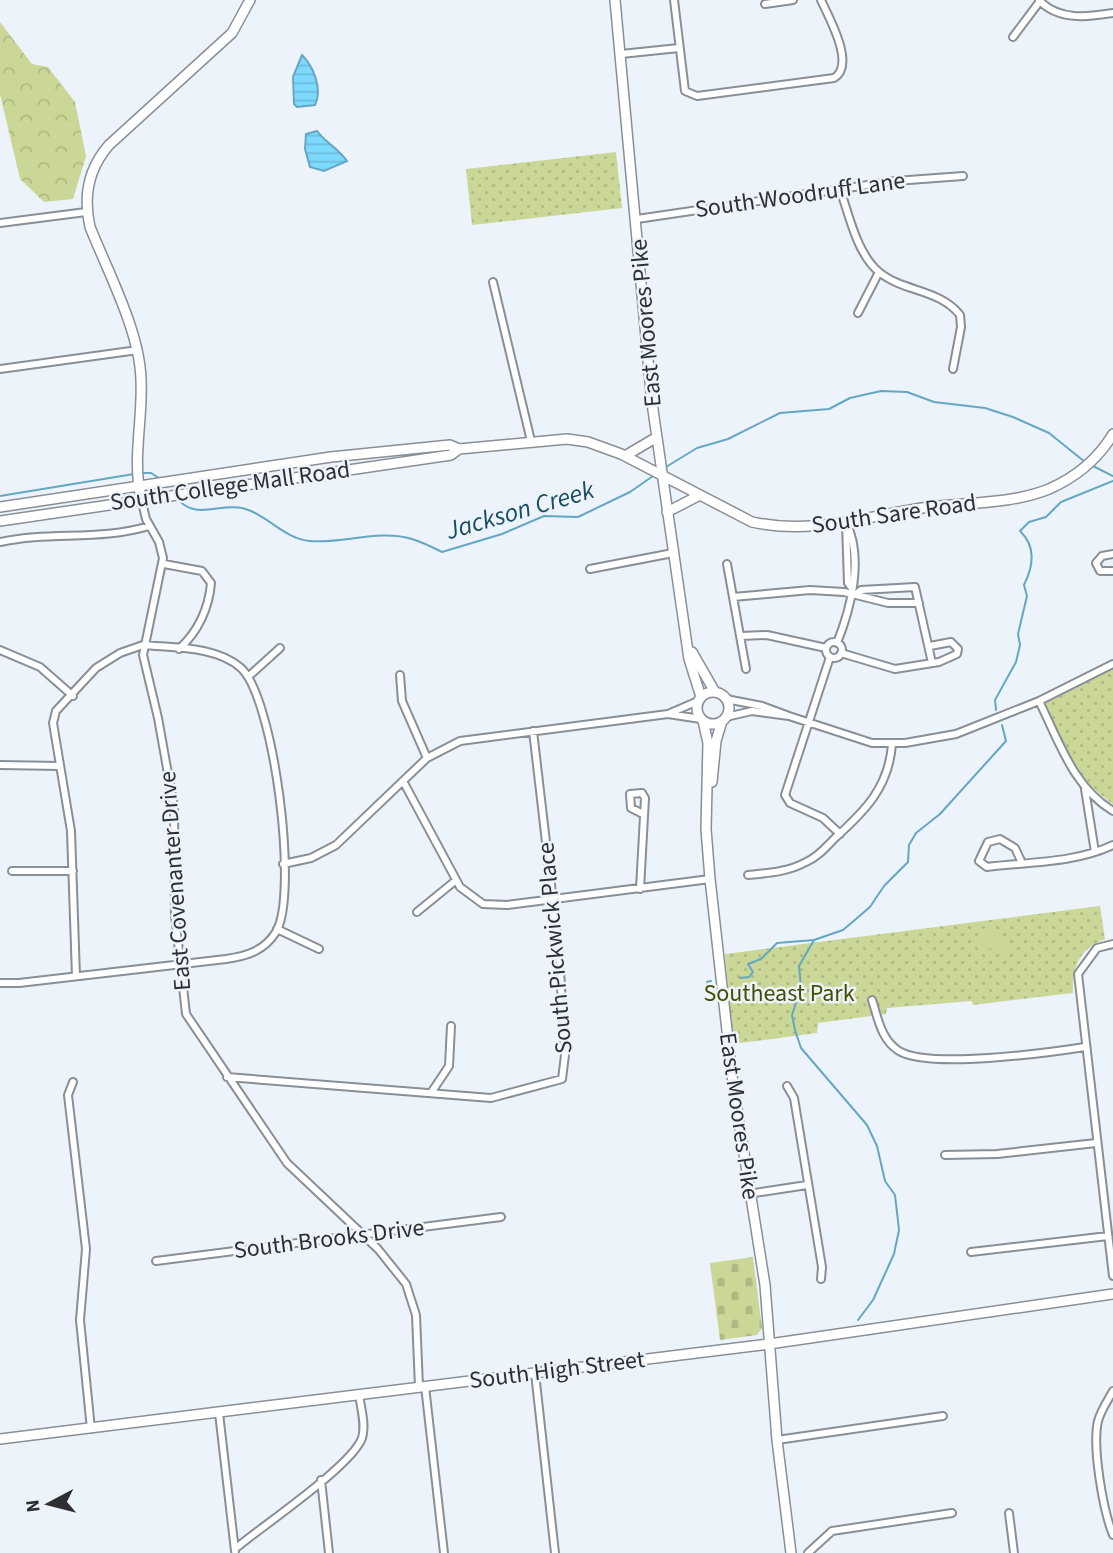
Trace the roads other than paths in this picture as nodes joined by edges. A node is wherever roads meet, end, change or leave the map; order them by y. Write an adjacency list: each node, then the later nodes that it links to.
1 (250, 0): 14 (main road)
2 (615, 0): 11 (main road, East Moores Pike)
3 (674, 0): 10 (street)
4 (793, 0): 7 (street)
5 (821, 0): 10 (street)
6 (1039, 0): 8 (street); 9 (street)
7 (765, 4)
8 (1113, 13)
9 (1013, 37)
10 (679, 48): 11 (street)
11 (621, 54): 15 (main road, East Moores Pike)
12 (963, 176): 13 (street, South Woodruff Lane)
13 (840, 189): 15 (street, South Woodruff Lane); 17 (street)
14 (86, 212): 16 (street); 20 (main road)
15 (637, 219): 24 (main road, East Moores Pike)
16 (0, 223)
17 (879, 272): 19 (street); 22 (street)
18 (493, 282): 25 (street)
19 (858, 313)
20 (138, 350): 21 (street); 30 (main road)
21 (0, 369)
22 (953, 369)
23 (1113, 434): 37 (main road, South Sare Road)
24 (657, 438): 27 (main road); 31 (main road, East Moores Pike)
25 (531, 441): 26 (main road, South College Mall Road); 27 (main road, South College Mall Road)
26 (459, 449): 28 (main road, South College Mall Road); 29 (main road, South College Mall Road)
27 (625, 456): 31 (main road, South College Mall Road)
28 (331, 457): 29 (main road); 30 (main road, South College Mall Road)
29 (332, 470): 33 (main road, South College Mall Road)
30 (138, 479): 33 (main road); 34 (main road, South College Mall Road)
31 (663, 479): 32 (main road, South Sare Road); 35 (main road, East Moores Pike)
32 (698, 496): 35 (main road); 37 (main road, South Sare Road)
33 (141, 498): 36 (main road, South College Mall Road); 38 (street)
34 (0, 507)
35 (667, 512): 40 (main road, East Moores Pike)
36 (0, 521)
37 (846, 522): 47 (street)
38 (149, 526): 39 (street); 42 (street)
39 (0, 542)
40 (673, 552): 44 (street); 53 (main road, East Moores Pike)
41 (1113, 554): 45 (street)
42 (164, 564): 54 (street, East Covenanter Drive); 58 (street)
43 (726, 564): 48 (street)
44 (590, 569)
45 (1113, 571)
46 (888, 587): 47 (street); 49 (street); 50 (street)
47 (853, 592): 48 (street); 49 (street); 52 (street)
48 (733, 597): 51 (street)
49 (888, 603): 50 (street)
50 (919, 603): 55 (street)
51 (741, 636): 57 (street); 64 (street)
52 (837, 643): 57 (street); 60 (street)
53 (688, 644): 67 (main road, East Moores Pike); 69 (main road, East Moores Pike)
54 (144, 645): 58 (street); 68 (street); 105 (street, East Covenanter Drive)
55 (930, 646): 62 (street); 62 (street)
56 (280, 648): 65 (street)
57 (826, 648): 61 (street)
58 (179, 649): 65 (street)
59 (0, 650): 68 (street)
60 (841, 653): 61 (street); 62 (street)
61 (830, 657): 76 (street)
62 (932, 663)
63 (1113, 664): 71 (street)
64 (746, 669)
65 (249, 676): 93 (street)
66 (400, 676): 79 (street)
67 (715, 692): 69 (main road); 70 (main road)
68 (73, 696): 81 (street)
69 (700, 699): 72 (street); 75 (main road)
70 (726, 699): 73 (street); 74 (main road)
71 (1039, 701): 78 (street); 83 (street)
72 (668, 714): 75 (street); 77 (street)
73 (789, 716): 74 (street); 76 (street)
74 (724, 719): 75 (main road); 85 (main road, East Moores Pike)
75 (702, 720): 85 (main road, East Moores Pike)
76 (808, 722): 78 (street); 89 (street)
77 (533, 731): 79 (street); 100 (street, South Pickwick Place)
78 (892, 744): 89 (street)
79 (427, 758): 82 (street)
80 (0, 765): 81 (street)
81 (60, 766): 95 (street)
82 (403, 781): 93 (street); 98 (street)
83 (1084, 788): 84 (street); 87 (street)
84 (1099, 802): 86 (street); 87 (street)
85 (707, 804): 97 (main road, East Moores Pike)
86 (1113, 811)
87 (1090, 813): 91 (street)
88 (643, 814): 99 (street)
89 (840, 834): 96 (street)
90 (1113, 845): 91 (street)
91 (1095, 852): 92 (street)
92 (1022, 863): 92 (street)
93 (283, 864): 102 (street)
94 (12, 871): 95 (street)
95 (73, 871): 106 (street)
96 (748, 876)
97 (710, 879): 99 (street); 118 (main road, East Moores Pike)
98 (455, 881): 100 (street); 101 (street)
99 (640, 889): 100 (street)
100 (553, 900): 114 (street, South Pickwick Place)
101 (416, 912)
102 (277, 929): 104 (street); 105 (street)
103 (1113, 944): 110 (street)
104 (319, 949)
105 (180, 964): 106 (street); 111 (street, East Covenanter Drive)
106 (76, 976): 107 (street)
107 (0, 984)
108 (872, 1000): 110 (street)
109 (451, 1026): 114 (street)
110 (1085, 1048): 115 (street)
111 (227, 1077): 114 (street, South Pickwick Place); 120 (street, East Covenanter Drive)
112 (73, 1082): 134 (street)
113 (787, 1086): 117 (street)
114 (431, 1093)
115 (1096, 1143): 116 (street); 121 (street)
116 (945, 1155)
117 (807, 1185): 118 (street); 125 (street)
118 (748, 1194): 127 (main road, East Moores Pike)
119 (501, 1217): 120 (street, South Brooks Drive)
120 (361, 1234): 123 (street, South Brooks Drive); 129 (street, East Covenanter Drive)
121 (1108, 1236): 122 (street); 124 (street)
122 (971, 1252)
123 (156, 1261)
124 (1113, 1276)
125 (821, 1279)
126 (1113, 1294): 127 (main road, South High Street)
127 (769, 1344): 128 (main road, South High Street); 136 (main road, East Moores Pike)
128 (536, 1373): 129 (main road, South High Street); 144 (street)
129 (422, 1387): 131 (main road, South High Street); 143 (street, East Covenanter Drive)
130 (1113, 1391): 140 (street)
131 (359, 1395): 132 (main road, South High Street); 137 (street)
132 (219, 1413): 134 (main road, South High Street); 141 (street)
133 (943, 1416): 136 (street)
134 (91, 1429): 135 (main road, South High Street)
135 (0, 1440)
136 (777, 1440): 145 (main road, East Moores Pike)
137 (321, 1480): 141 (street); 142 (street)
138 (952, 1513): 146 (street)
139 (1009, 1513): 147 (street)
140 (1113, 1535)
141 (235, 1551)
142 (329, 1553)
143 (444, 1553)
144 (555, 1553)
145 (791, 1553)
146 (808, 1553)
147 (1014, 1553)

